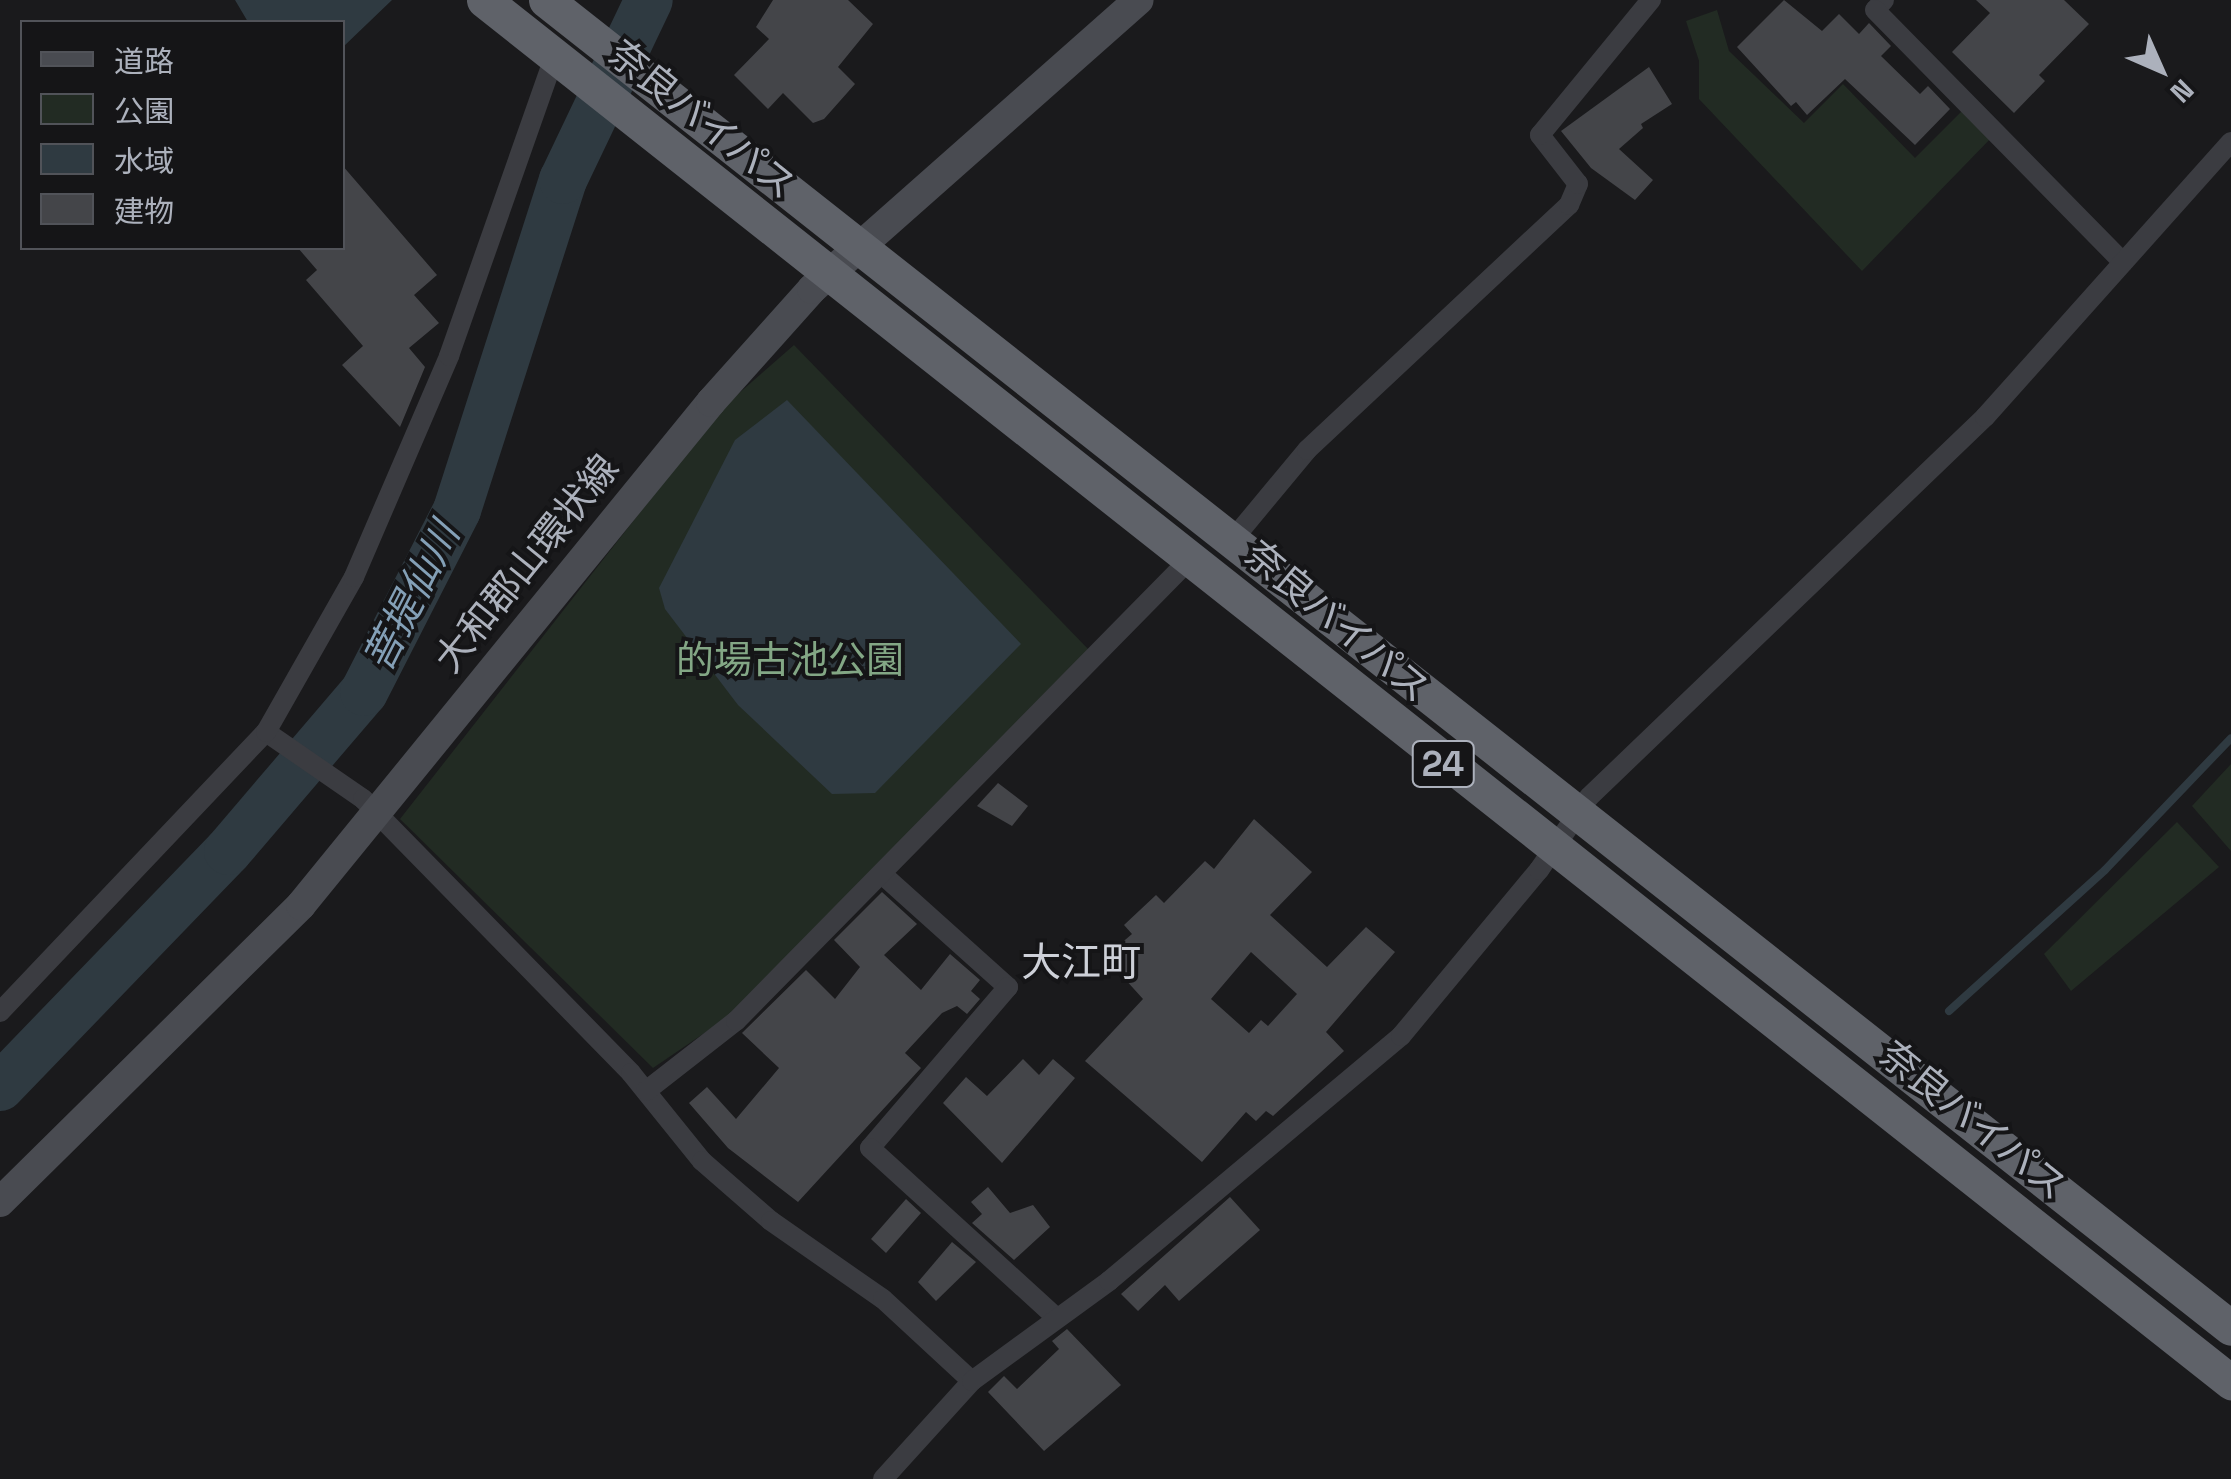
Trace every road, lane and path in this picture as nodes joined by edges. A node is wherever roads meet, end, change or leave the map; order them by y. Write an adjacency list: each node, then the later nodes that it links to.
1 (484, 0): 6 (highway, 奈良バイパス / 24)
2 (1139, 0): 8 (main road, 大和郡山環状線)
3 (1651, 0): 11 (street)
4 (1884, 0): 9 (street)
5 (566, 11): 6 (street); 8 (highway, 奈良バイパス / 24)
6 (562, 62): 10 (highway, 奈良バイパス / 24); 13 (street)
7 (2231, 142): 9 (street)
8 (858, 245): 10 (main road, 大和郡山環状線); 11 (highway, 奈良バイパス / 24)
9 (2123, 262): 15 (street)
10 (830, 273): 12 (highway, 奈良バイパス / 24); 14 (main road, 大和郡山環状線)
11 (1234, 538): 15 (highway, 奈良バイパス / 24)
12 (1192, 556): 16 (highway, 奈良バイパス / 24); 17 (street)
13 (273, 736): 14 (street); 18 (street)
14 (369, 806): 19 (street); 20 (main road, 大和郡山環状線)
15 (1577, 814): 16 (street); 22 (highway, 奈良バイパス / 24)
16 (1553, 846): 21 (street); 24 (highway, 奈良バイパス / 24)
17 (883, 875): 19 (street); 21 (street)
18 (0, 1012)
19 (646, 1090): 23 (street)
20 (0, 1202)
21 (1057, 1318): 23 (street)
22 (2231, 1328)
23 (972, 1381): 25 (street)
24 (2231, 1382)
25 (883, 1479)

